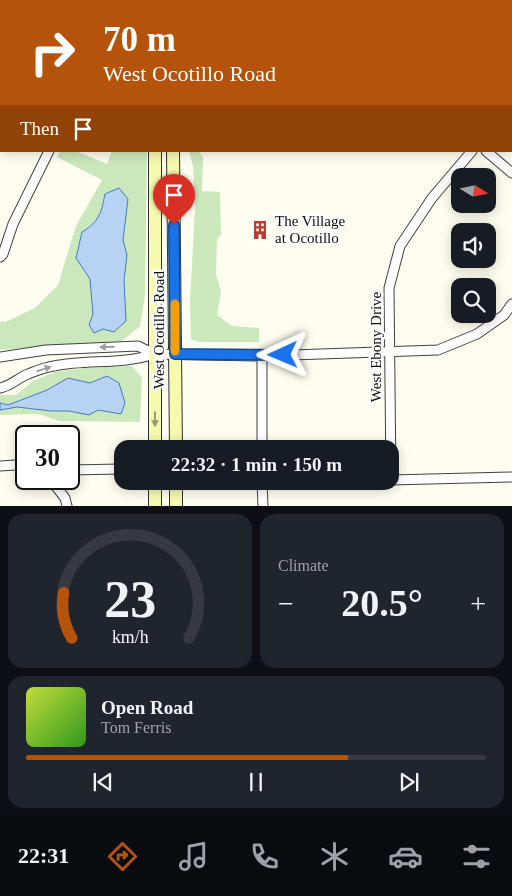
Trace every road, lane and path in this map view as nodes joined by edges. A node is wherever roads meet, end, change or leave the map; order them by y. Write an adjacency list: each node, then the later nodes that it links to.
1 (49, 152): 7 (street)
2 (155, 152): 10 (main road, West Ocotillo Road)
3 (174, 152): 11 (main road, West Ocotillo Road)
4 (471, 152): 9 (street, West Ebony Drive)
5 (487, 152): 6 (street)
6 (512, 173)
7 (0, 257)
8 (512, 304): 9 (street)
9 (390, 352): 12 (street); 18 (street, West Ebony Drive)
10 (154, 354): 11 (street); 13 (street, one-way to 13); 14 (street, one-way to 10); 15 (main road, West Ocotillo Road, one-way to 15)
11 (175, 354): 12 (street); 16 (main road, West Ocotillo Road)
12 (262, 356): 17 (street)
13 (0, 357)
14 (0, 388)
15 (155, 440)
16 (176, 440)
17 (262, 440)
18 (391, 440)
19 (15, 465): 20 (street)
20 (0, 466)
21 (114, 469): 22 (street)
22 (80, 470)
23 (512, 477): 24 (street)
24 (399, 480)
25 (59, 490): 29 (street)
26 (155, 490): 30 (main road)
27 (176, 490): 31 (main road)
28 (262, 490): 32 (street)
29 (67, 506)
30 (155, 506)
31 (176, 506)
32 (263, 506)

